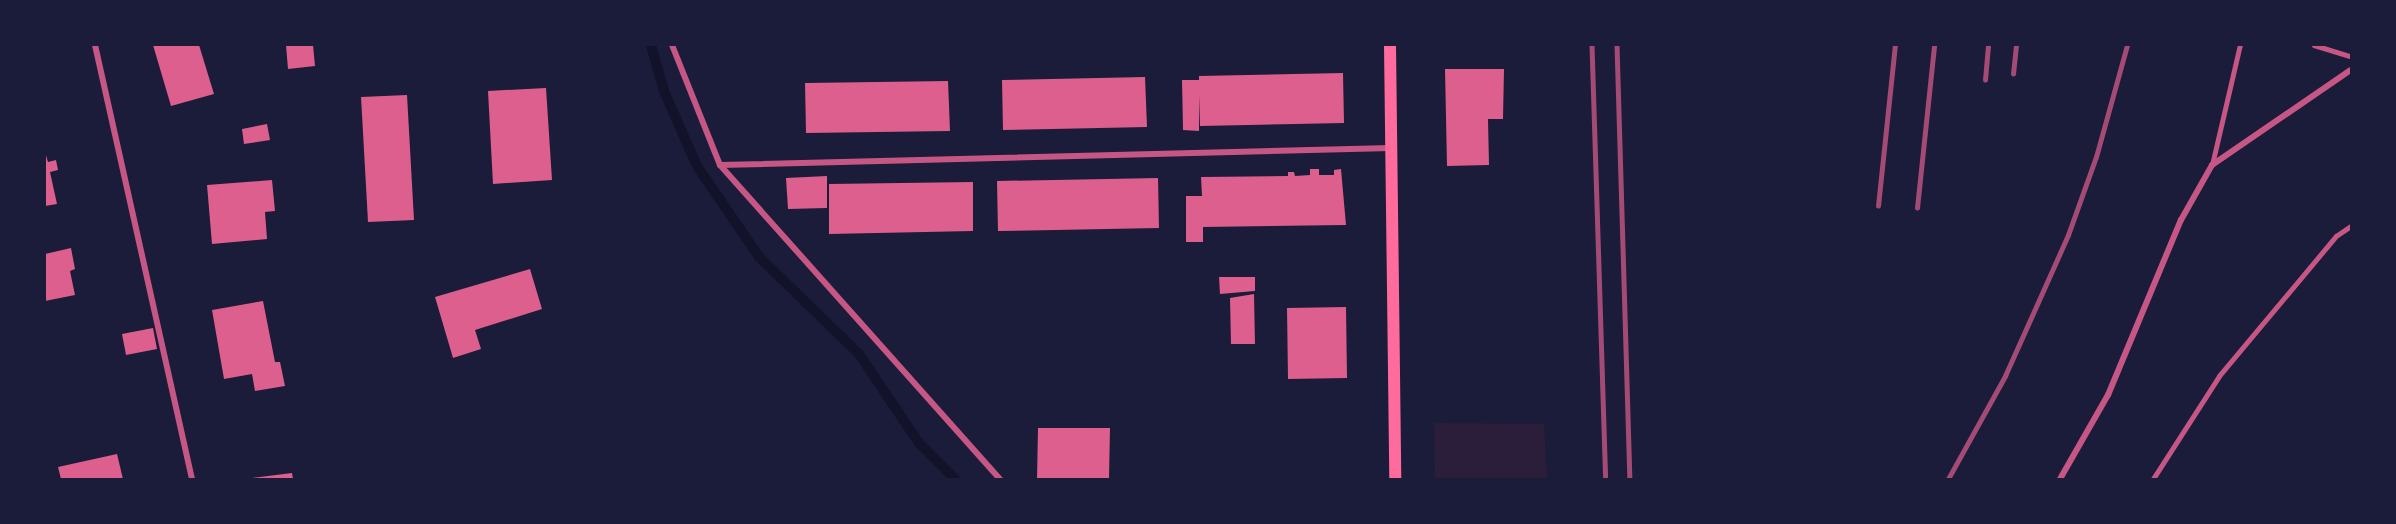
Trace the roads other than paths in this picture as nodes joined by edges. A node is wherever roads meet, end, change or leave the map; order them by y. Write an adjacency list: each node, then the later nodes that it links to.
1 (95, 45): 12 (street)
2 (672, 45): 9 (street)
3 (1390, 45): 8 (main road)
4 (2240, 45): 10 (lane)
5 (2314, 45): 6 (lane)
6 (2351, 56)
7 (2351, 70): 10 (street)
8 (1392, 148): 9 (street); 14 (main road)
9 (720, 165): 13 (street)
10 (2212, 165): 15 (street)
11 (2351, 226): 16 (lane)
12 (192, 479)
13 (1000, 479)
14 (1395, 479)
15 (2060, 479)
16 (2153, 479)

